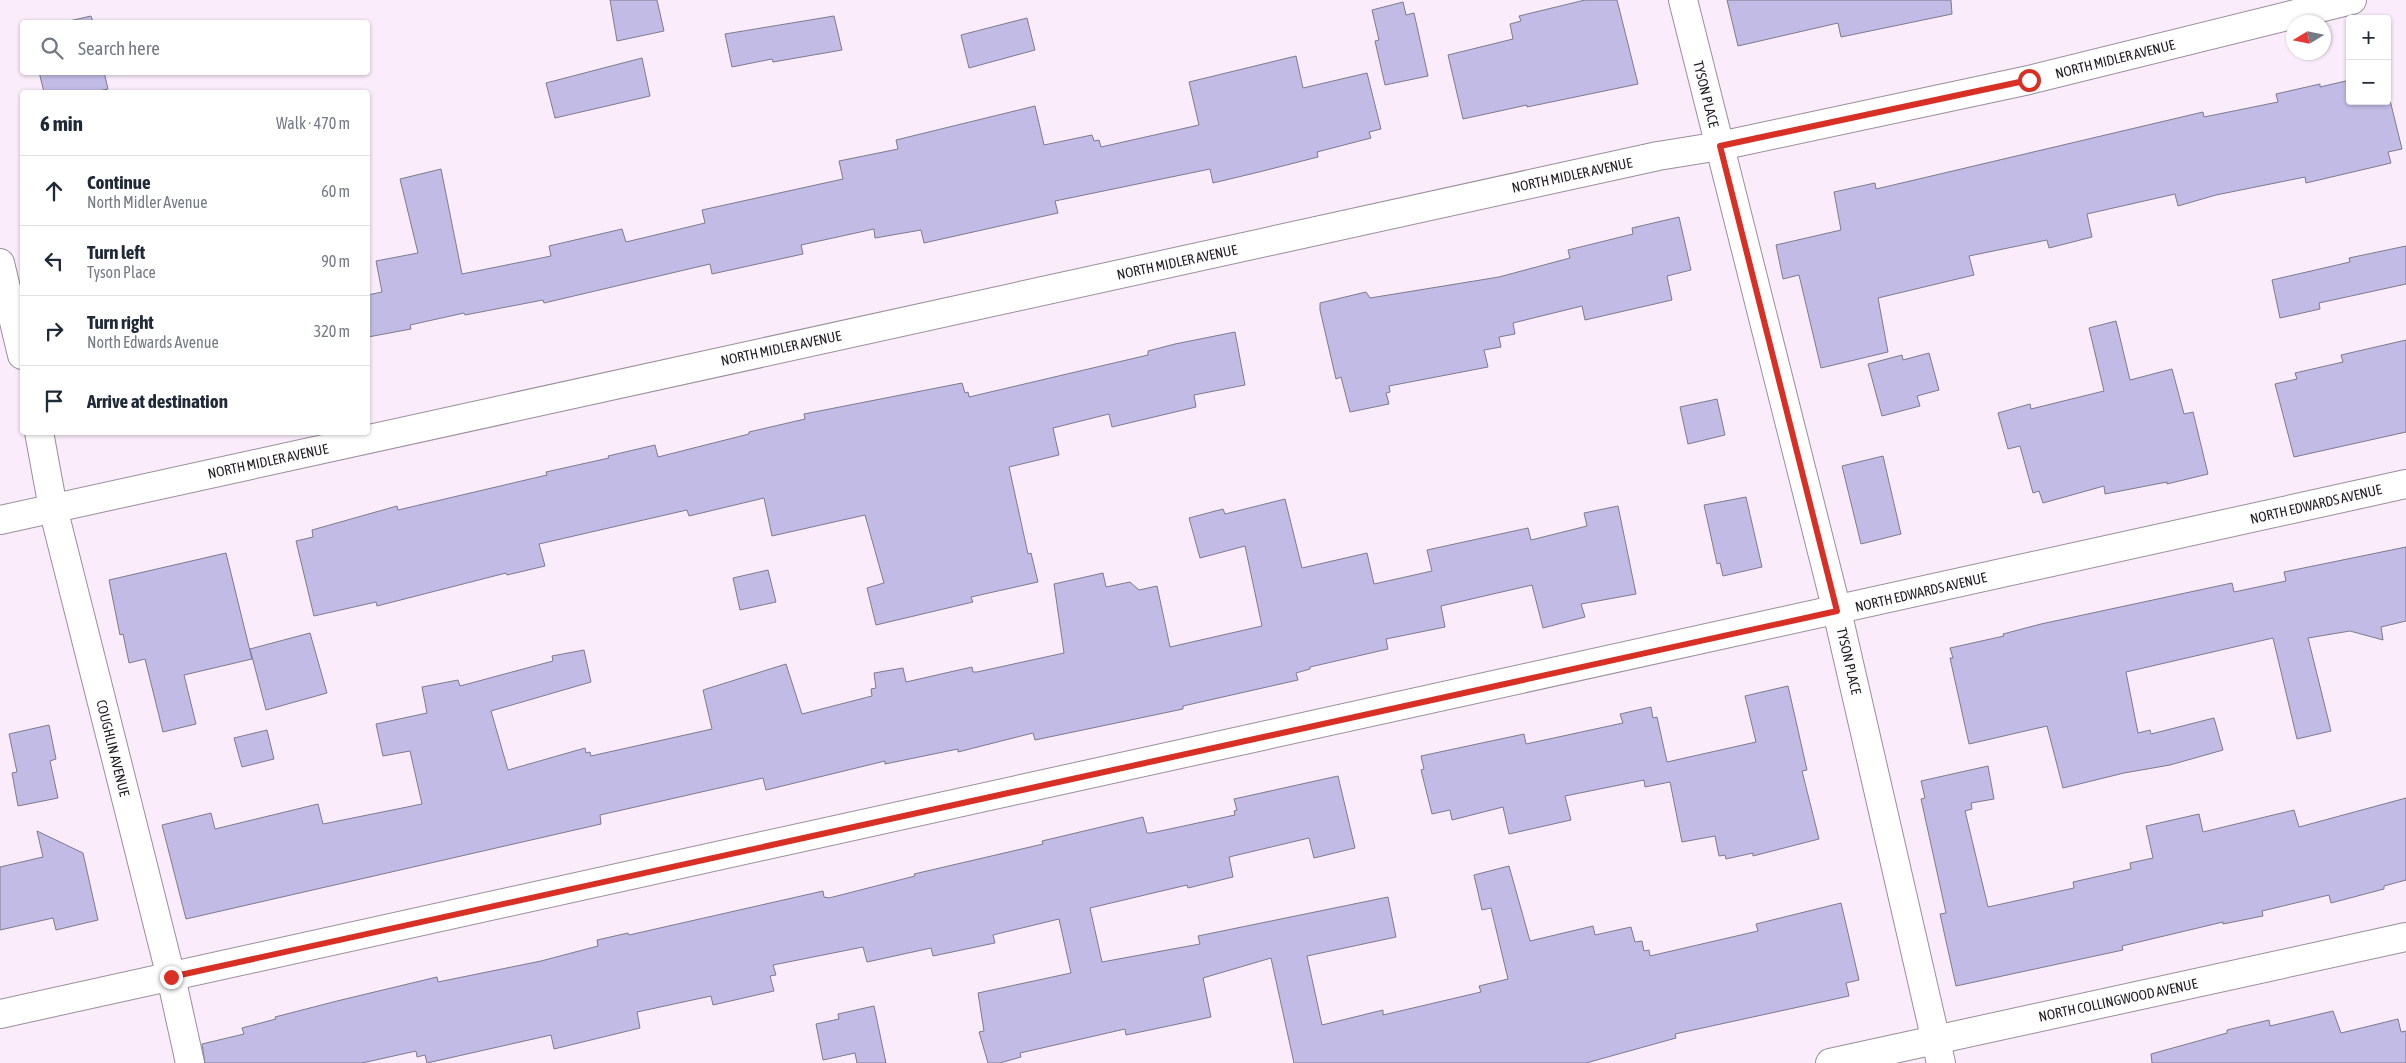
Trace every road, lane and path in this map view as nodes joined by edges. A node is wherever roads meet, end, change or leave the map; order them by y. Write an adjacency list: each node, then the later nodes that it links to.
1 (1683, 0): 3 (street, TYSON PLACE)
2 (2352, 0): 3 (street, NORTH MIDLER AVENUE)
3 (1720, 146): 8 (street, NORTH MIDLER AVENUE); 10 (street, TYSON PLACE)
4 (0, 263): 5 (street)
5 (20, 347)
6 (40, 435): 8 (street, COUGHLIN AVENUE)
7 (2406, 484): 10 (street, NORTH EDWARDS AVENUE)
8 (52, 508): 9 (street, NORTH MIDLER AVENUE); 12 (street, COUGHLIN AVENUE)
9 (0, 520)
10 (1837, 611): 12 (street, NORTH EDWARDS AVENUE); 14 (street, TYSON PLACE)
11 (2406, 937): 14 (street, NORTH COLLINGWOOD AVENUE)
12 (171, 977): 13 (street, NORTH EDWARDS AVENUE); 15 (street, COUGHLIN AVENUE)
13 (0, 1014)
14 (1938, 1051): 16 (street, NORTH COLLINGWOOD AVENUE)
15 (190, 1063)
16 (1830, 1063)

